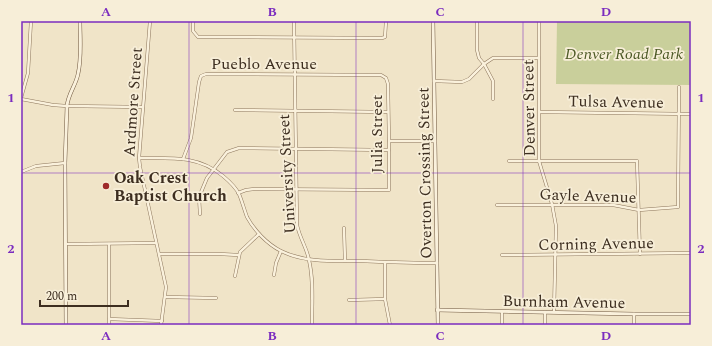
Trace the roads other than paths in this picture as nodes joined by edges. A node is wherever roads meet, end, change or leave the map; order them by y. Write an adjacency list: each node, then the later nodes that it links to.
1 (31, 21): 18 (street)
2 (80, 21): 19 (street)
3 (150, 21): 20 (street, Ardmore Street)
4 (193, 21): 10 (street)
5 (294, 21): 10 (street, University Street)
6 (386, 21): 10 (street)
7 (433, 21): 15 (street, Overton Crossing Street)
8 (477, 21): 12 (street)
9 (539, 21): 11 (street, Denver Street)
10 (294, 37): 13 (street, University Street)
11 (539, 58): 12 (street); 24 (street, Denver Street)
12 (484, 64): 15 (street); 17 (street)
13 (294, 74): 14 (street, Pueblo Avenue); 22 (street, University Street); 32 (street, Pueblo Avenue)
14 (386, 78): 23 (street, Julia Street)
15 (434, 81): 28 (street, Overton Crossing Street)
16 (679, 87): 25 (street)
17 (493, 98)
18 (21, 99): 19 (street)
19 (67, 106): 20 (street); 35 (street)
20 (143, 107): 31 (street, Ardmore Street)
21 (235, 110): 22 (street)
22 (295, 111): 23 (street); 29 (street, University Street)
23 (388, 112): 27 (street, Julia Street)
24 (540, 112): 25 (street, Tulsa Avenue); 34 (street, Denver Street)
25 (679, 114): 26 (street, Tulsa Avenue); 42 (street, Gayle Avenue)
26 (691, 114)
27 (389, 141): 28 (street); 30 (street, Julia Street)
28 (434, 141): 59 (street, Overton Crossing Street)
29 (296, 148): 30 (street); 36 (street); 38 (street, University Street)
30 (389, 150): 38 (street, Julia Street)
31 (139, 158): 32 (street); 46 (street, Ardmore Street)
32 (183, 159): 36 (street)
33 (509, 161): 34 (street)
34 (539, 161): 40 (street, Denver Street); 42 (street)
35 (65, 163): 37 (street); 47 (street)
36 (215, 169): 39 (street); 43 (street)
37 (21, 172)
38 (297, 189): 39 (street); 56 (street, University Street)
39 (238, 193): 45 (street)
40 (552, 204): 41 (street, Gayle Avenue); 42 (street, Gayle Avenue); 55 (street, Denver Street)
41 (497, 205)
42 (639, 210): 52 (street)
43 (200, 214)
44 (344, 228): 57 (street)
45 (259, 234): 49 (street); 53 (street)
46 (156, 243): 48 (street); 51 (street, Ardmore Street)
47 (66, 244): 48 (street); 74 (street)
48 (109, 244): 72 (street)
49 (280, 250): 56 (street); 60 (street)
50 (691, 253): 52 (street, Corning Avenue)
51 (160, 254): 53 (street); 62 (street, Ardmore Street)
52 (640, 254): 55 (street, Corning Avenue)
53 (238, 255): 61 (street)
54 (502, 256): 55 (street, Corning Avenue)
55 (555, 256): 69 (street, Denver Street)
56 (309, 259): 57 (street); 77 (street, University Street)
57 (344, 261): 58 (street)
58 (385, 262): 59 (street); 64 (street)
59 (437, 263): 66 (street, Overton Crossing Street)
60 (274, 275)
61 (236, 276)
62 (166, 296): 63 (street); 73 (street, Ardmore Street)
63 (216, 298)
64 (385, 299): 65 (street); 78 (street)
65 (349, 300)
66 (437, 310): 67 (street, Burnham Avenue); 79 (street, Overton Crossing Street)
67 (502, 312): 68 (street, Burnham Avenue); 80 (street)
68 (545, 312): 69 (street, Burnham Avenue); 81 (street)
69 (554, 313): 70 (street, Burnham Avenue)
70 (634, 314): 71 (street, Burnham Avenue); 82 (street)
71 (691, 314)
72 (109, 319): 73 (street); 75 (street)
73 (162, 321): 76 (street, Ardmore Street)
74 (66, 325)
75 (109, 325)
76 (161, 325)
77 (312, 325)
78 (390, 325)
79 (438, 325)
80 (502, 325)
81 (545, 325)
82 (634, 325)

